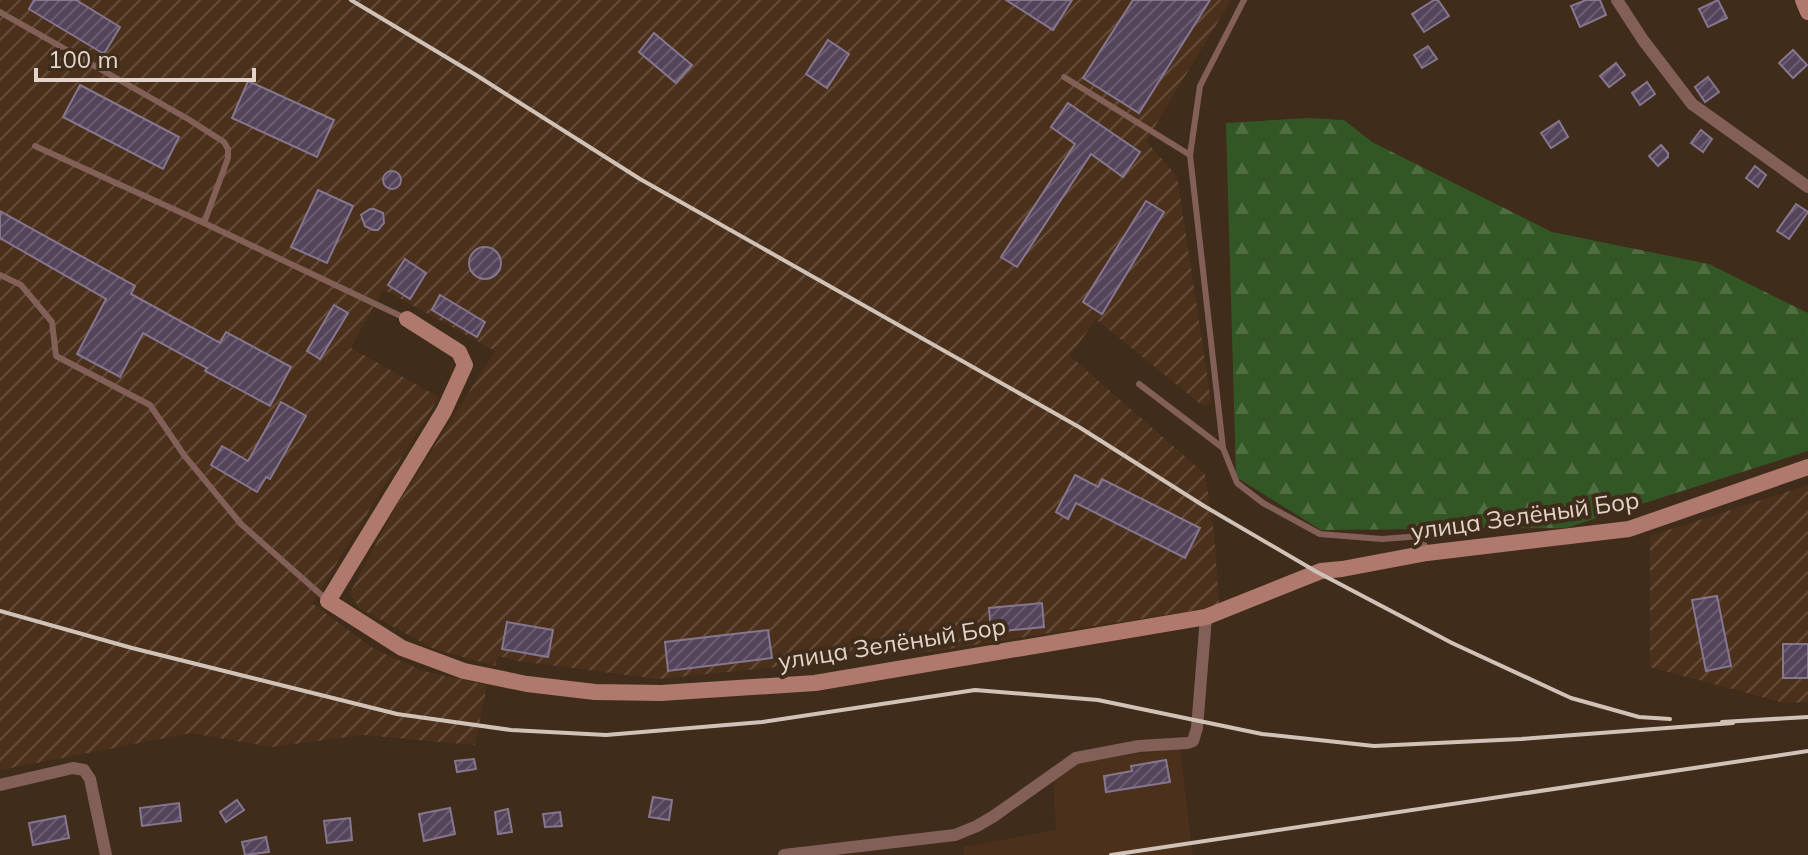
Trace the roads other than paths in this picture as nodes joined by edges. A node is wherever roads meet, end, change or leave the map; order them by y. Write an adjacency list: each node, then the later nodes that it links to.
1 (1244, 0): 8 (lane)
2 (1617, 0): 9 (street)
3 (1803, 0): 5 (street)
4 (0, 12): 10 (lane)
5 (1808, 12)
6 (1064, 77): 8 (lane)
7 (35, 146): 10 (lane)
8 (1190, 155): 14 (lane)
9 (1808, 187)
10 (204, 223): 12 (lane)
11 (0, 275): 17 (lane)
12 (407, 319): 17 (street)
13 (1139, 384): 14 (lane)
14 (1223, 448): 16 (lane)
15 (1808, 467): 16 (street, улица Зелёный Бор)
16 (1427, 553): 18 (street, улица Зелёный Бор)
17 (328, 601): 18 (street, улица Зелёный Бор)
18 (1206, 617): 21 (street)
19 (0, 785): 20 (street)
20 (106, 855)
21 (784, 855)

